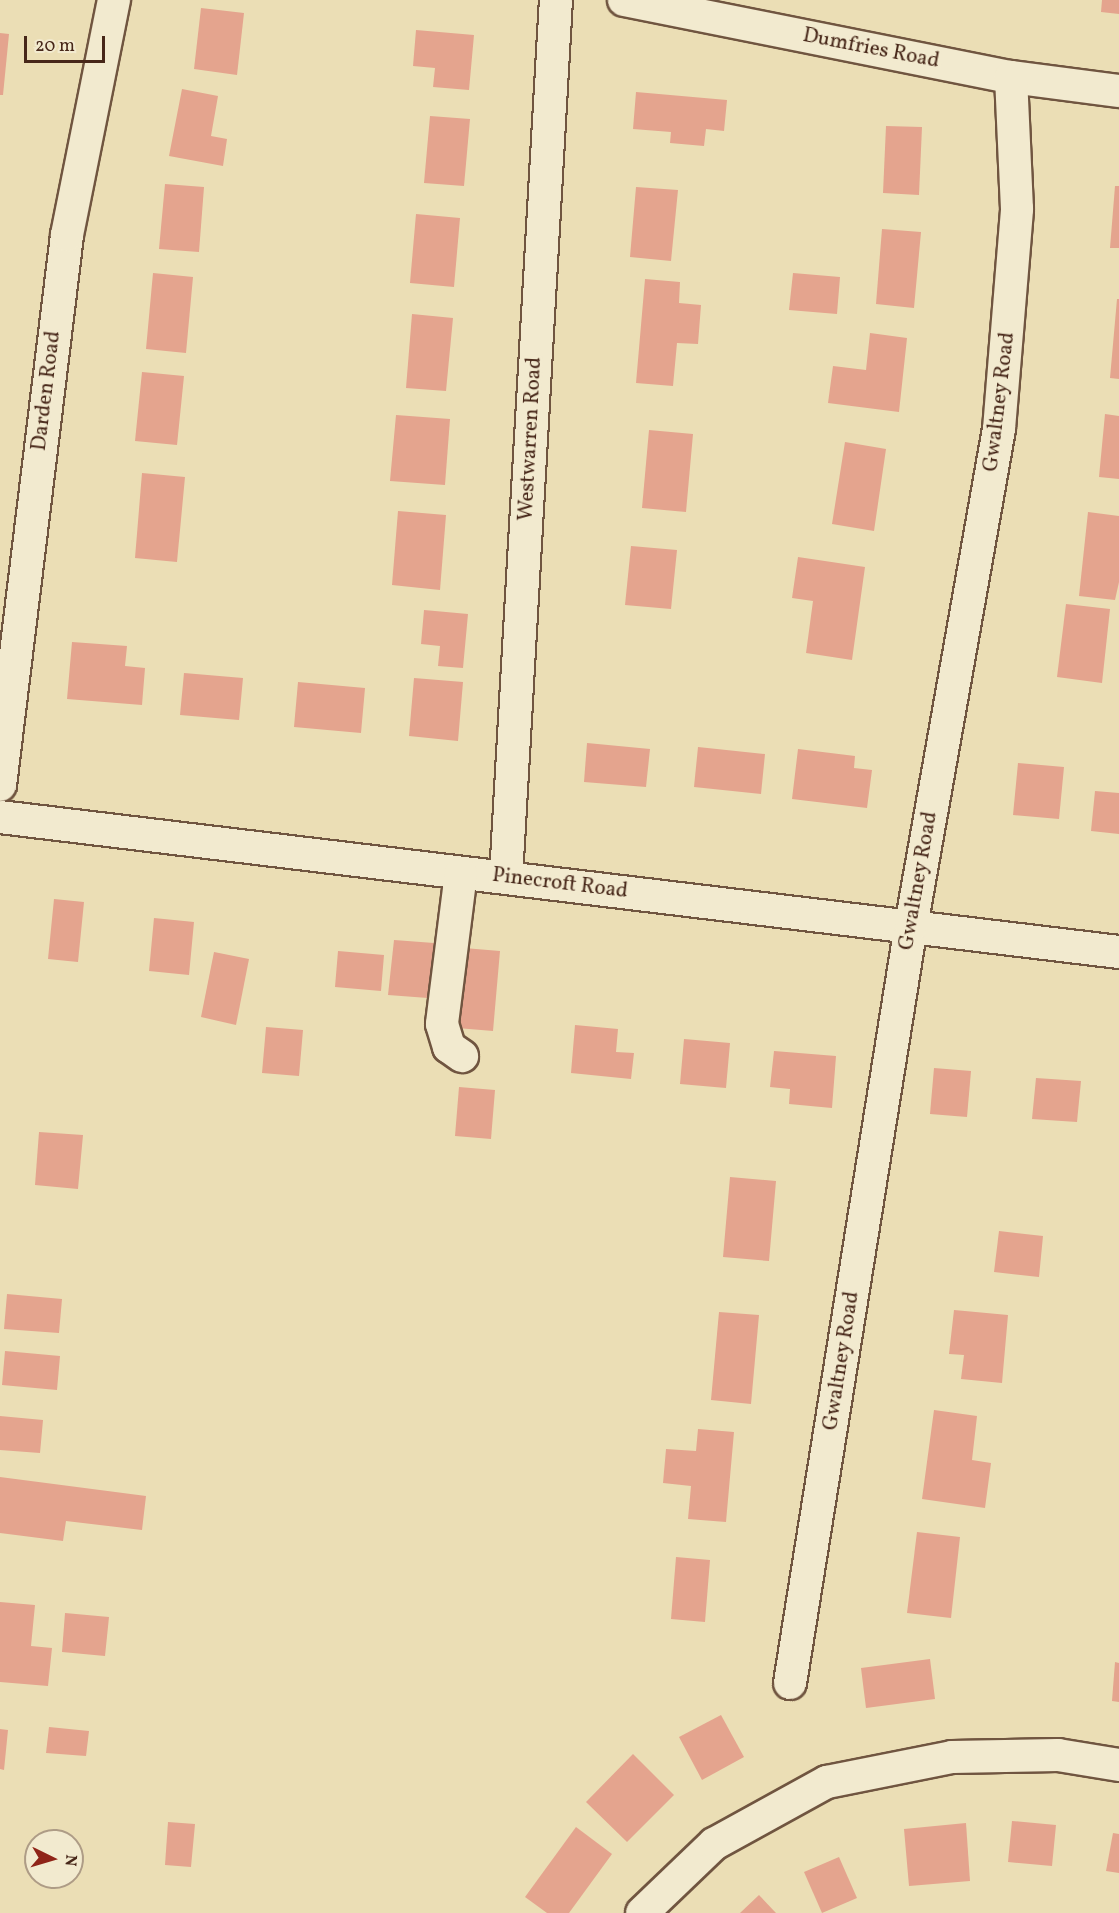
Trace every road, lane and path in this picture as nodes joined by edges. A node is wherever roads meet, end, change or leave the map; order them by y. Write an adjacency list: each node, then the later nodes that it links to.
1 (114, 0): 6 (street, Darden Road)
2 (556, 0): 9 (street, Westwarren Road)
3 (624, 0): 4 (street, Dumfries Road)
4 (1011, 76): 5 (street, Dumfries Road); 10 (street, Gwaltney Road)
5 (1119, 91)
6 (0, 785)
7 (0, 817): 8 (street, Pinecroft Road)
8 (461, 873): 9 (street, Pinecroft Road); 12 (street)
9 (506, 877): 10 (street, Pinecroft Road)
10 (911, 926): 11 (street, Pinecroft Road); 13 (street, Gwaltney Road)
11 (1119, 952)
12 (462, 1056)
13 (790, 1683)
14 (1119, 1765): 15 (street)
15 (642, 1913)

